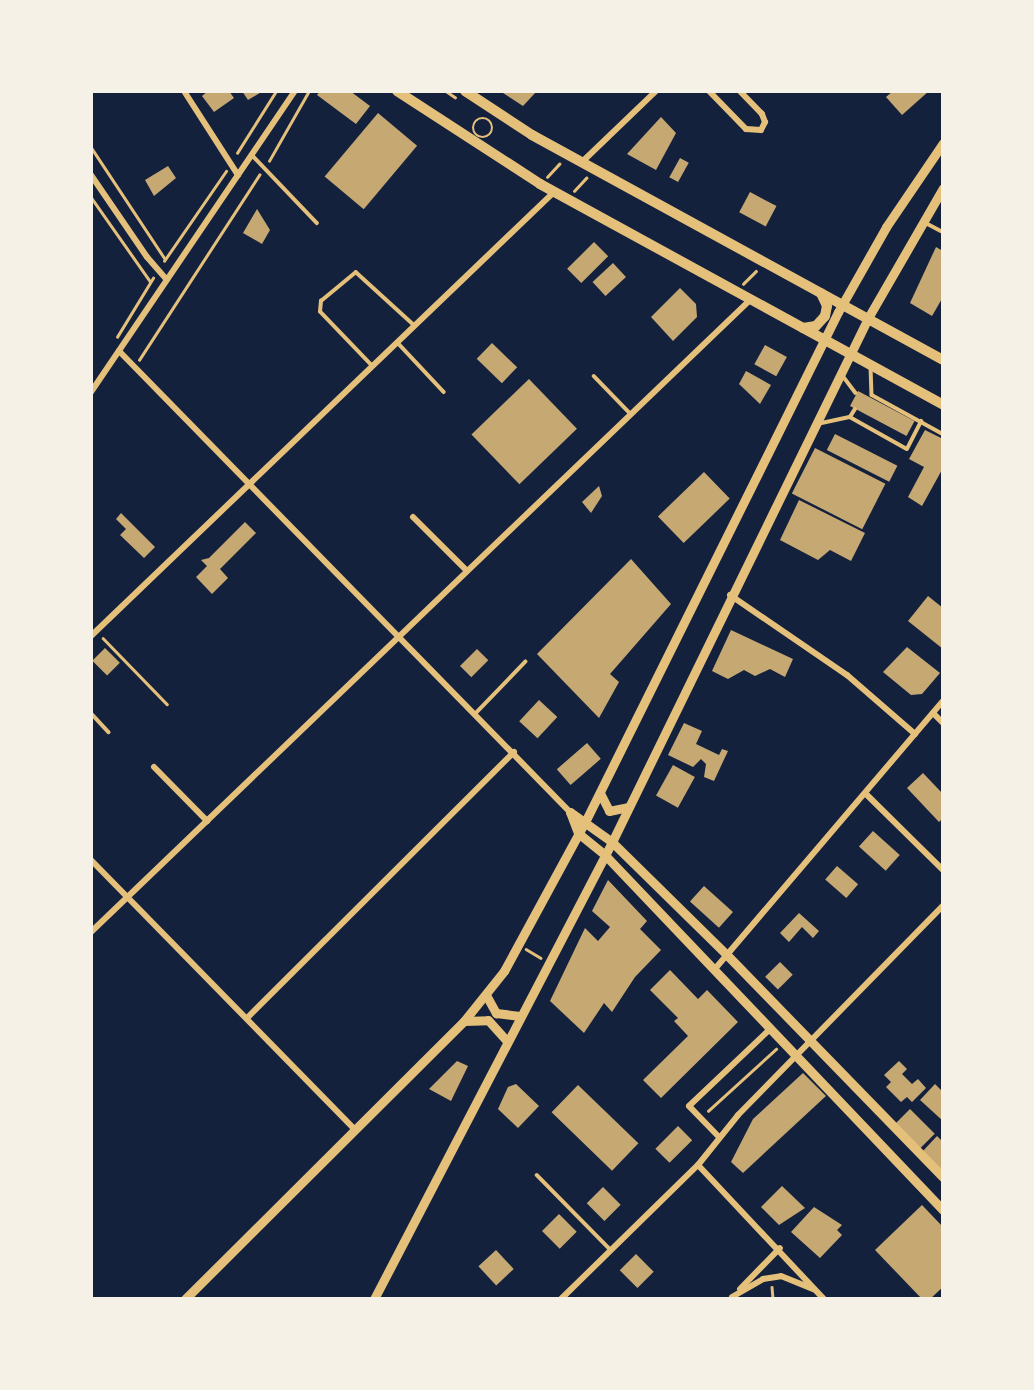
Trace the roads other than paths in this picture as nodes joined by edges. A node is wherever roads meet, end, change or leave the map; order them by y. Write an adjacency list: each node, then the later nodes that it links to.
1 (184, 91): 12 (street)
2 (295, 91): 9 (street)
3 (397, 91): 15 (main road)
4 (465, 91): 10 (main road)
5 (656, 91): 10 (street)
6 (709, 91): 7 (street)
7 (740, 91)
8 (943, 143): 22 (main road)
9 (252, 155): 12 (street); 17 (lane)
10 (582, 162): 20 (main road)
11 (91, 175): 13 (street)
12 (238, 175): 19 (street)
13 (93, 186): 19 (street)
14 (943, 188): 16 (main road)
15 (554, 192): 21 (main road); 24 (street)
16 (923, 221): 18 (lane); 23 (main road)
17 (317, 223)
18 (943, 232)
19 (167, 280): 28 (street)
20 (821, 292): 22 (main road); 25 (main road)
21 (751, 299): 25 (main road); 40 (street)
22 (843, 304): 23 (main road); 26 (main road)
23 (868, 318): 29 (main road); 30 (main road)
24 (416, 327): 27 (street); 32 (lane)
25 (803, 328): 26 (main road)
26 (824, 340): 29 (main road); 61 (main road)
27 (398, 343): 32 (street); 36 (lane)
28 (119, 351): 35 (street); 45 (street)
29 (850, 354): 31 (main road); 33 (main road)
30 (943, 359)
31 (871, 365): 38 (main road); 42 (lane)
32 (373, 368): 45 (street)
33 (841, 373): 37 (lane); 43 (main road)
34 (594, 376): 40 (lane)
35 (91, 392)
36 (444, 392)
37 (856, 393)
38 (943, 405)
39 (855, 409): 41 (lane)
40 (631, 414): 47 (street)
41 (850, 417): 42 (lane); 43 (lane)
42 (921, 421): 44 (lane)
43 (815, 425): 48 (main road)
44 (943, 433)
45 (252, 483): 49 (street); 50 (street)
46 (413, 517): 47 (street)
47 (467, 571): 50 (street)
48 (730, 595): 58 (street); 63 (main road)
49 (93, 633)
50 (400, 635): 54 (street); 65 (street)
51 (525, 662): 54 (lane)
52 (943, 701): 55 (street)
53 (91, 713): 57 (lane)
54 (476, 713): 59 (street)
55 (933, 713): 56 (street); 58 (street)
56 (943, 723)
57 (109, 732)
58 (915, 734): 62 (street)
59 (514, 752): 64 (street); 79 (street)
60 (154, 767): 65 (street)
61 (600, 792): 63 (main road); 66 (main road)
62 (866, 794): 71 (street); 75 (street)
63 (629, 805): 68 (main road)
64 (570, 812): 66 (main road); 67 (main road)
65 (207, 821): 72 (street)
66 (585, 821): 67 (main road); 68 (main road)
67 (578, 833): 69 (main road); 77 (main road)
68 (612, 842): 69 (main road); 75 (main road)
69 (604, 854): 76 (main road); 78 (main road)
70 (91, 860): 72 (street)
71 (943, 870)
72 (127, 897): 74 (street); 79 (street)
73 (943, 906): 83 (street)
74 (91, 932)
75 (727, 955): 76 (street); 83 (main road)
76 (714, 970): 81 (main road)
77 (486, 995): 78 (main road); 80 (main road)
78 (520, 1016): 82 (main road)
79 (247, 1018): 85 (street)
80 (464, 1021): 82 (main road); 85 (main road)
81 (770, 1029): 84 (main road); 86 (street)
82 (507, 1041): 96 (main road)
83 (813, 1043): 84 (street); 89 (main road)
84 (798, 1058): 86 (street); 90 (main road)
85 (356, 1131): 95 (main road)
86 (719, 1137): 87 (street)
87 (698, 1165): 91 (street); 92 (street)
88 (537, 1175): 92 (lane)
89 (943, 1178)
90 (943, 1210)
91 (780, 1248): 93 (street); 94 (street)
92 (611, 1250): 97 (street)
93 (731, 1298): 94 (street)
94 (824, 1298)
95 (185, 1299)
96 (374, 1299)
97 (561, 1299)

